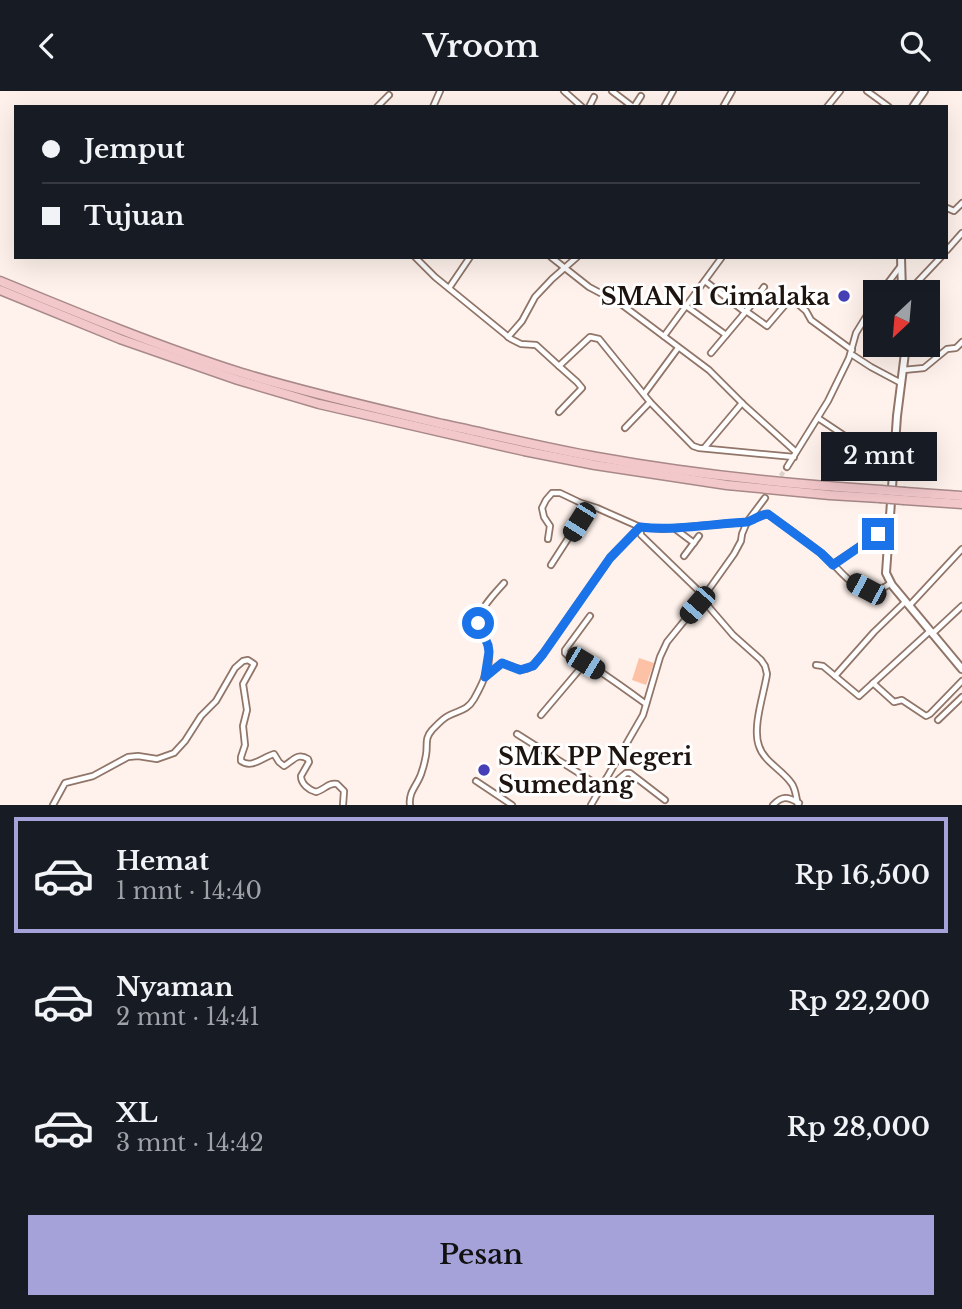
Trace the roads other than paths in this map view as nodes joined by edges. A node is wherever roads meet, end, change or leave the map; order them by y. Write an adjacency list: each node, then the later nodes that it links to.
1 (564, 91): 9 (street)
2 (612, 91): 11 (street)
3 (840, 91): 13 (street)
4 (867, 91): 14 (street)
5 (389, 95): 8 (street)
6 (641, 96): 12 (street)
7 (594, 97): 10 (street)
8 (379, 105)
9 (580, 105)
10 (590, 105)
11 (630, 105)
12 (634, 105)
13 (829, 105)
14 (886, 105)
15 (962, 203): 16 (street)
16 (948, 208)
17 (962, 233): 18 (street)
18 (948, 249)
19 (417, 259): 34 (street)
20 (469, 259): 34 (street)
21 (553, 259): 27 (street)
22 (575, 259): 27 (street)
23 (721, 259): 32 (street)
24 (901, 259): 26 (street)
25 (939, 259): 30 (street)
26 (901, 267): 28 (street); 29 (street)
27 (565, 269): 40 (street); 41 (street)
28 (891, 280)
29 (902, 280)
30 (919, 280)
31 (0, 281): 60 (highway)
32 (705, 281): 36 (street); 37 (street)
33 (764, 287): 37 (street)
34 (449, 288): 41 (street)
35 (0, 290): 60 (highway)
36 (686, 306): 39 (street); 40 (street)
37 (745, 311): 39 (street); 44 (street)
38 (863, 322): 44 (street)
39 (726, 335): 45 (street)
40 (664, 336): 43 (street)
41 (508, 337): 47 (street)
42 (962, 342): 48 (street)
43 (678, 348): 50 (street); 52 (street)
44 (851, 352): 49 (street); 54 (street)
45 (711, 353)
46 (905, 357): 48 (street)
47 (559, 366): 50 (street); 53 (street)
48 (903, 370): 49 (street)
49 (901, 383): 59 (street)
50 (644, 394): 51 (street)
51 (650, 402): 55 (street); 56 (street)
52 (742, 403): 56 (street); 57 (street)
53 (559, 412)
54 (818, 418): 57 (street); 59 (street)
55 (625, 428)
56 (704, 448): 57 (street)
57 (795, 454): 58 (street)
58 (787, 467)
59 (894, 468): 67 (street)
60 (880, 494): 61 (highway, bridge)
61 (904, 496): 62 (highway); 64 (highway)
62 (962, 496)
63 (765, 498): 66 (street)
64 (962, 504)
65 (589, 506): 68 (street); 71 (street); 75 (street)
66 (747, 522): 69 (street); 76 (street); 79 (street)
67 (890, 526): 76 (street); 78 (street)
68 (640, 527): 69 (street); 79 (street); 88 (street)
69 (674, 528): 72 (street)
70 (699, 536): 72 (street)
71 (548, 539)
72 (694, 543): 74 (street)
73 (962, 549): 80 (street)
74 (684, 556)
75 (551, 565)
76 (833, 565): 78 (street)
77 (503, 583): 88 (street)
78 (891, 583): 80 (street)
79 (703, 597): 92 (street); 100 (street)
80 (907, 604): 83 (street); 87 (street)
81 (962, 606): 83 (street)
82 (590, 616): 84 (street)
83 (931, 632): 86 (street); 90 (street)
84 (585, 663): 92 (street); 93 (street)
85 (816, 665): 87 (street)
86 (962, 669)
87 (835, 676): 90 (street)
88 (485, 677): 103 (street)
89 (962, 681): 90 (street)
90 (873, 683)
91 (962, 697): 94 (street)
92 (646, 704): 96 (street)
93 (541, 715)
94 (938, 720)
95 (517, 734): 98 (street)
96 (606, 779): 98 (street); 99 (street)
97 (477, 782): 104 (street)
98 (601, 787): 105 (street)
99 (665, 800)
100 (799, 804): 106 (street)
101 (53, 805): 102 (street)
102 (343, 805)
103 (410, 805)
104 (512, 805)
105 (591, 805)
106 (773, 805)

